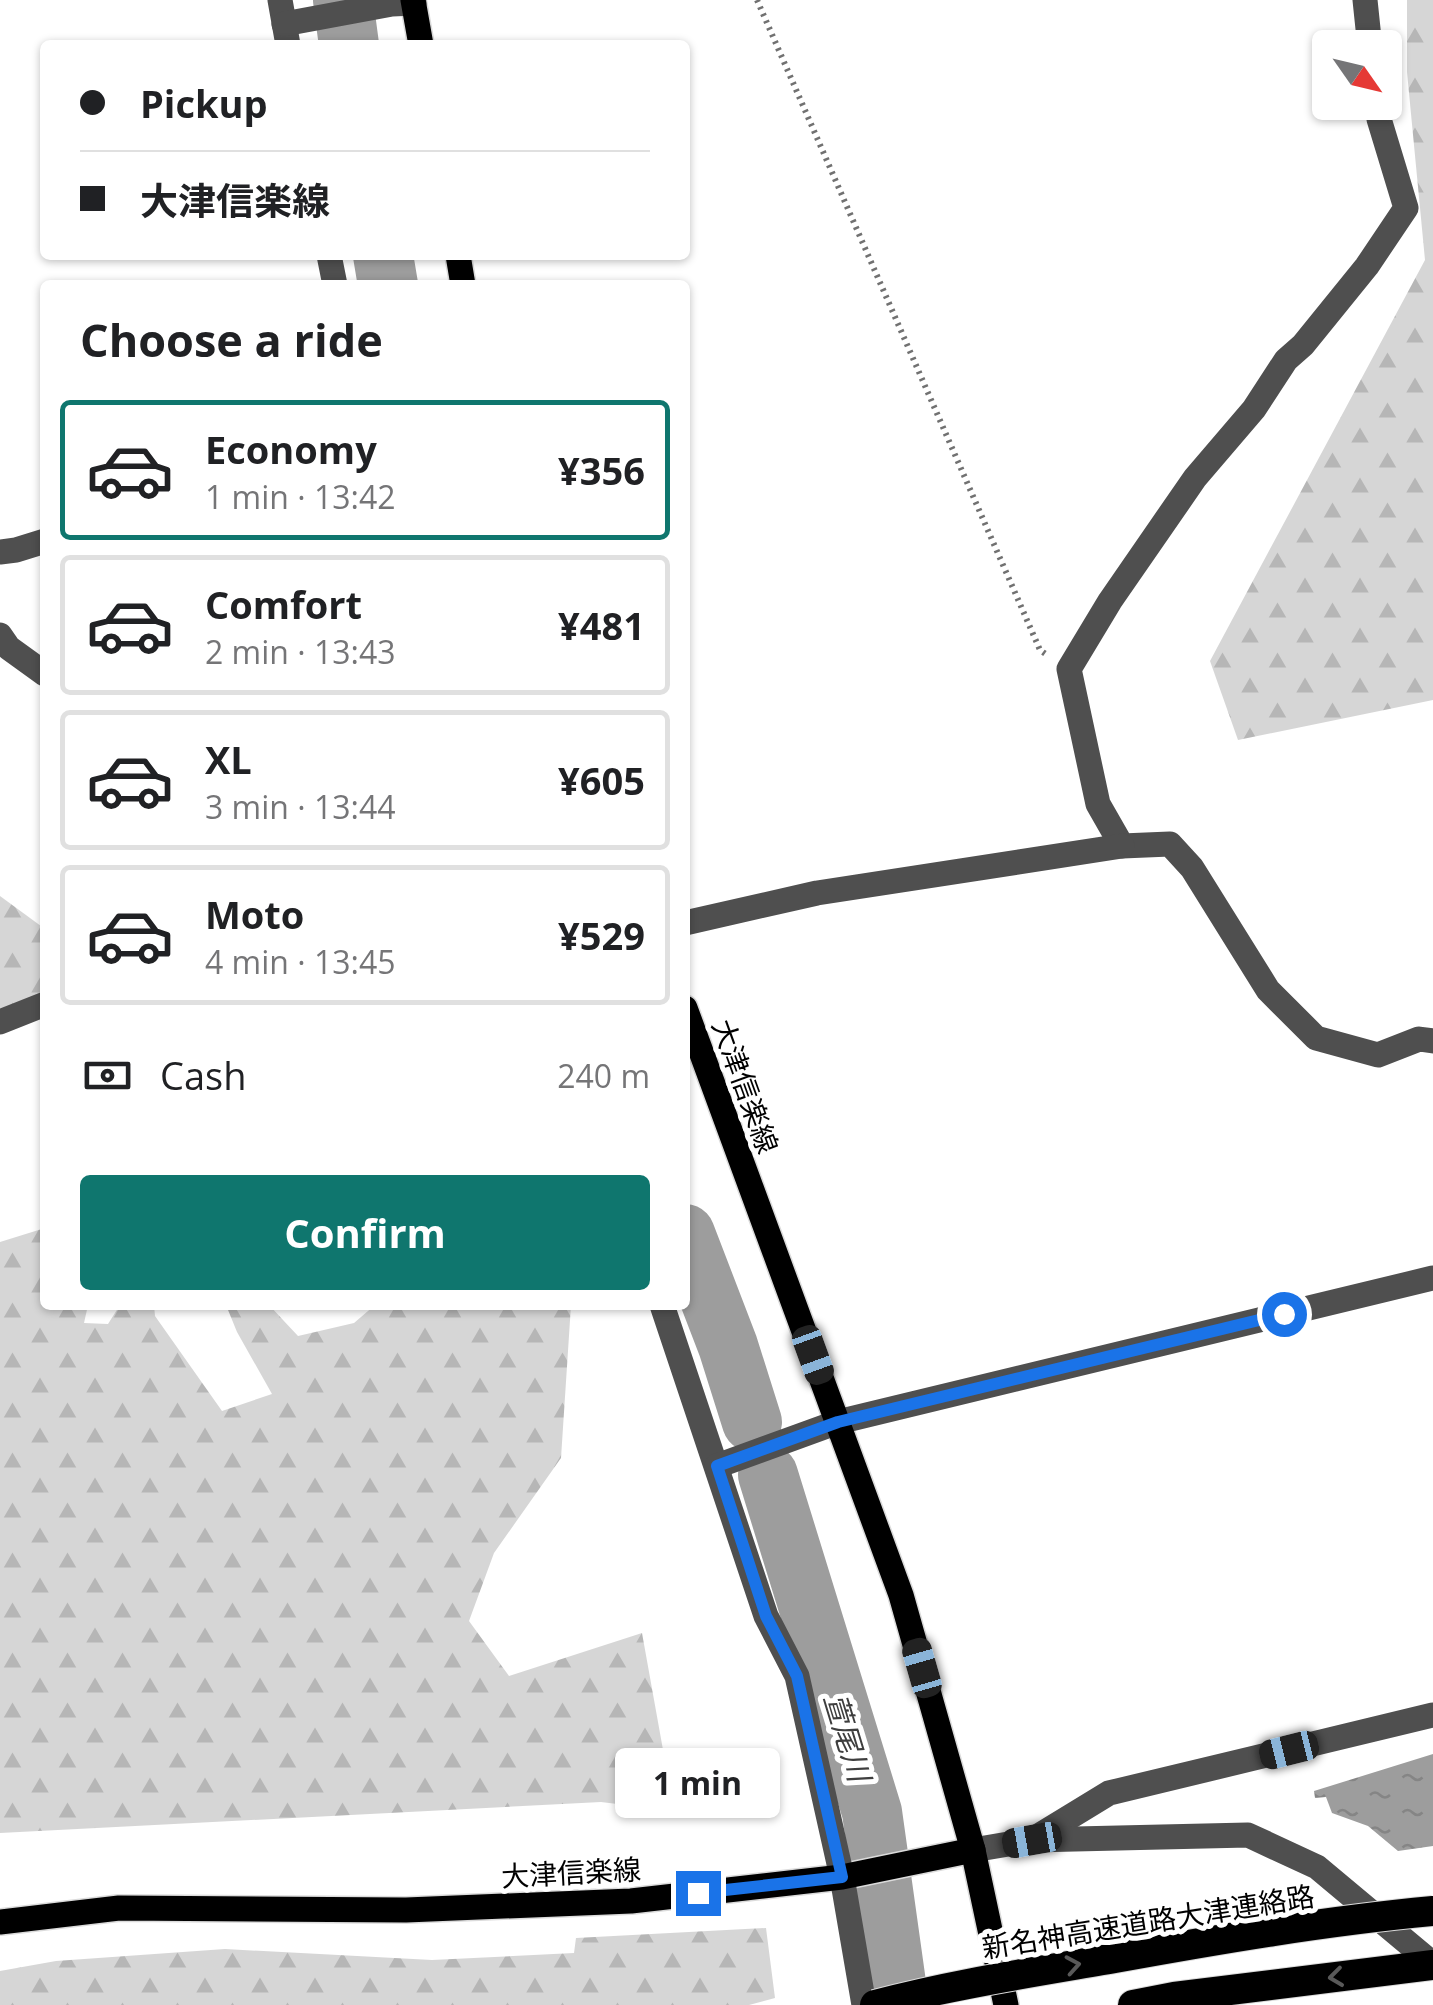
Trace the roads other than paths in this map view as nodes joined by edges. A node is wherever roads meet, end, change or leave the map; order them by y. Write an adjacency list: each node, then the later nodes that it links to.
1 (1365, 0): 4 (street)
2 (406, 2): 3 (street); 5 (main road)
3 (289, 22)
4 (1368, 30)
5 (419, 40)
6 (1379, 120): 11 (street)
7 (40, 542): 8 (street)
8 (0, 552)
9 (0, 635): 10 (street)
10 (40, 670)
11 (1122, 846): 12 (street); 16 (street)
12 (690, 922)
13 (40, 1006): 14 (street)
14 (0, 1022)
15 (690, 1022): 19 (main road, 大津信楽線)
16 (1433, 1041)
17 (1433, 1278): 19 (street)
18 (664, 1310): 20 (street)
19 (838, 1422): 20 (street); 23 (main road, 大津信楽線)
20 (727, 1462): 24 (street)
21 (1433, 1715): 22 (street)
22 (1032, 1840): 23 (street); 27 (street)
23 (973, 1850): 24 (main road, 大津信楽線); 30 (main road)
24 (846, 1876): 26 (main road, 大津信楽線); 28 (street)
25 (1433, 1911): 29 (highway, 新名神高速道路大津連絡路, one-way to 25, bridge)
26 (0, 1922)
27 (1433, 1964): 31 (highway, one-way to 31)
28 (864, 2005)
29 (875, 2005)
30 (1006, 2005)
31 (1134, 2005)

